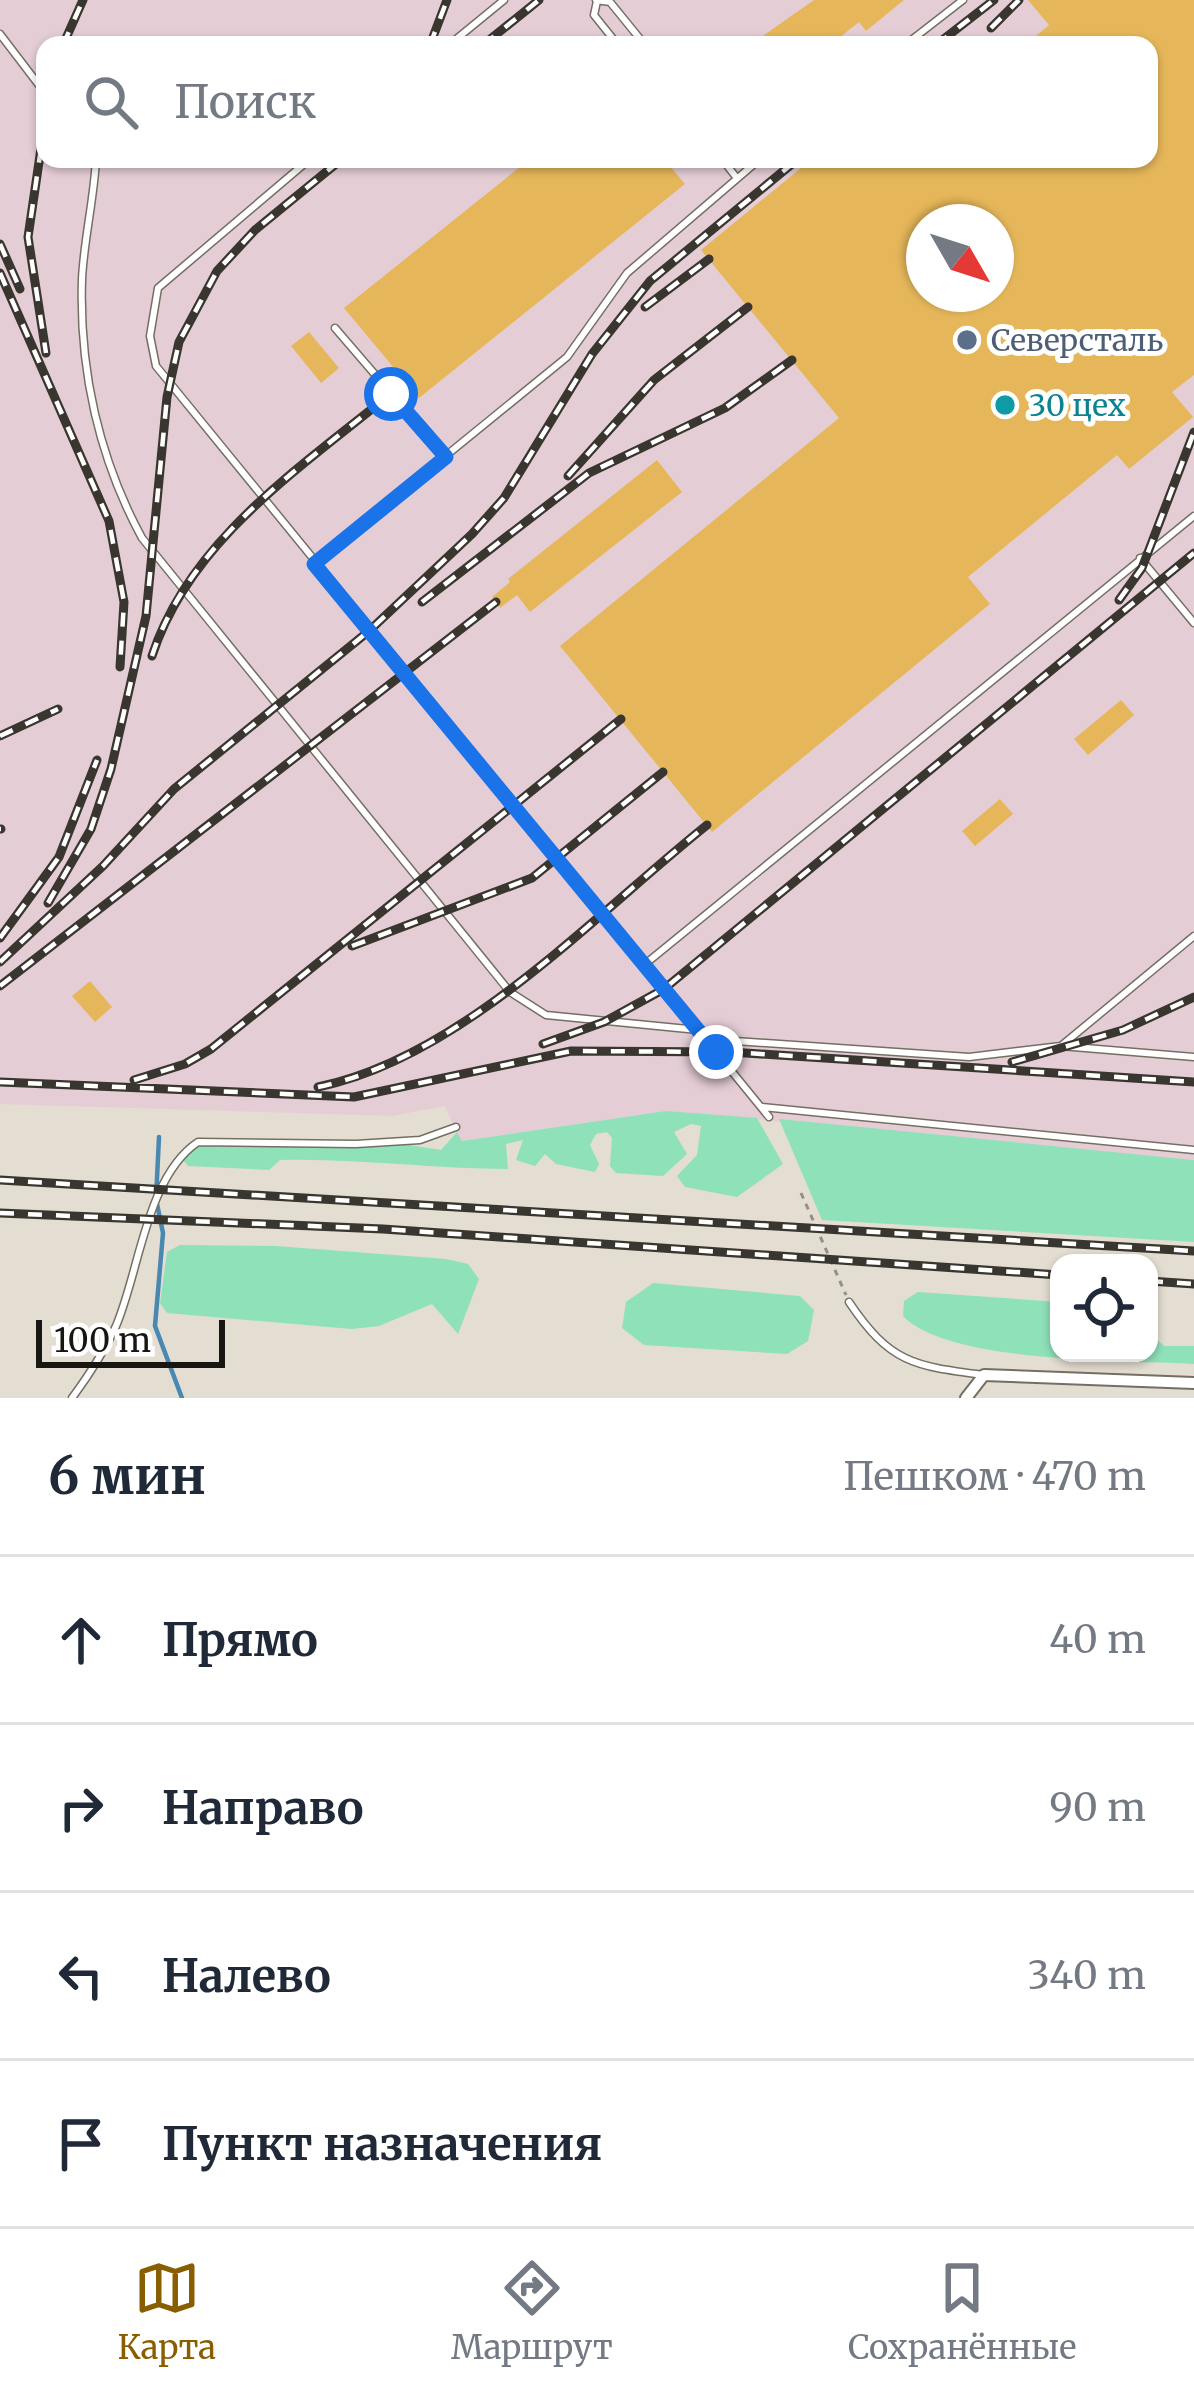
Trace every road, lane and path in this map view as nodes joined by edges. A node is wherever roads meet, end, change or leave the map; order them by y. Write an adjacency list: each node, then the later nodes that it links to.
1 (504, 0): 5 (lane)
2 (963, 0): 8 (lane)
3 (597, 1): 6 (lane); 7 (lane)
4 (0, 34): 9 (lane)
5 (460, 36)
6 (611, 36)
7 (638, 36)
8 (917, 36)
9 (36, 81)
10 (95, 168): 23 (lane)
11 (299, 168): 19 (lane)
12 (729, 168): 14 (lane)
13 (748, 168): 14 (lane)
14 (736, 177): 16 (lane)
15 (335, 328): 16 (lane)
16 (446, 457): 19 (lane)
17 (1194, 516): 18 (lane)
18 (1140, 558): 20 (lane); 22 (lane)
19 (314, 564): 22 (lane)
20 (1194, 623)
21 (1194, 936): 25 (lane)
22 (644, 965): 23 (lane)
23 (698, 1030): 24 (lane)
24 (706, 1039): 25 (lane); 27 (lane)
25 (1061, 1046): 26 (lane)
26 (1194, 1057)
27 (759, 1107): 28 (lane); 30 (lane)
28 (769, 1118)
29 (456, 1127): 35 (lane)
30 (1194, 1150)
31 (801, 1193): 32 (path)
32 (848, 1302): 33 (lane)
33 (984, 1375): 34 (street); 36 (street)
34 (1194, 1383)
35 (72, 1398)
36 (966, 1398)

